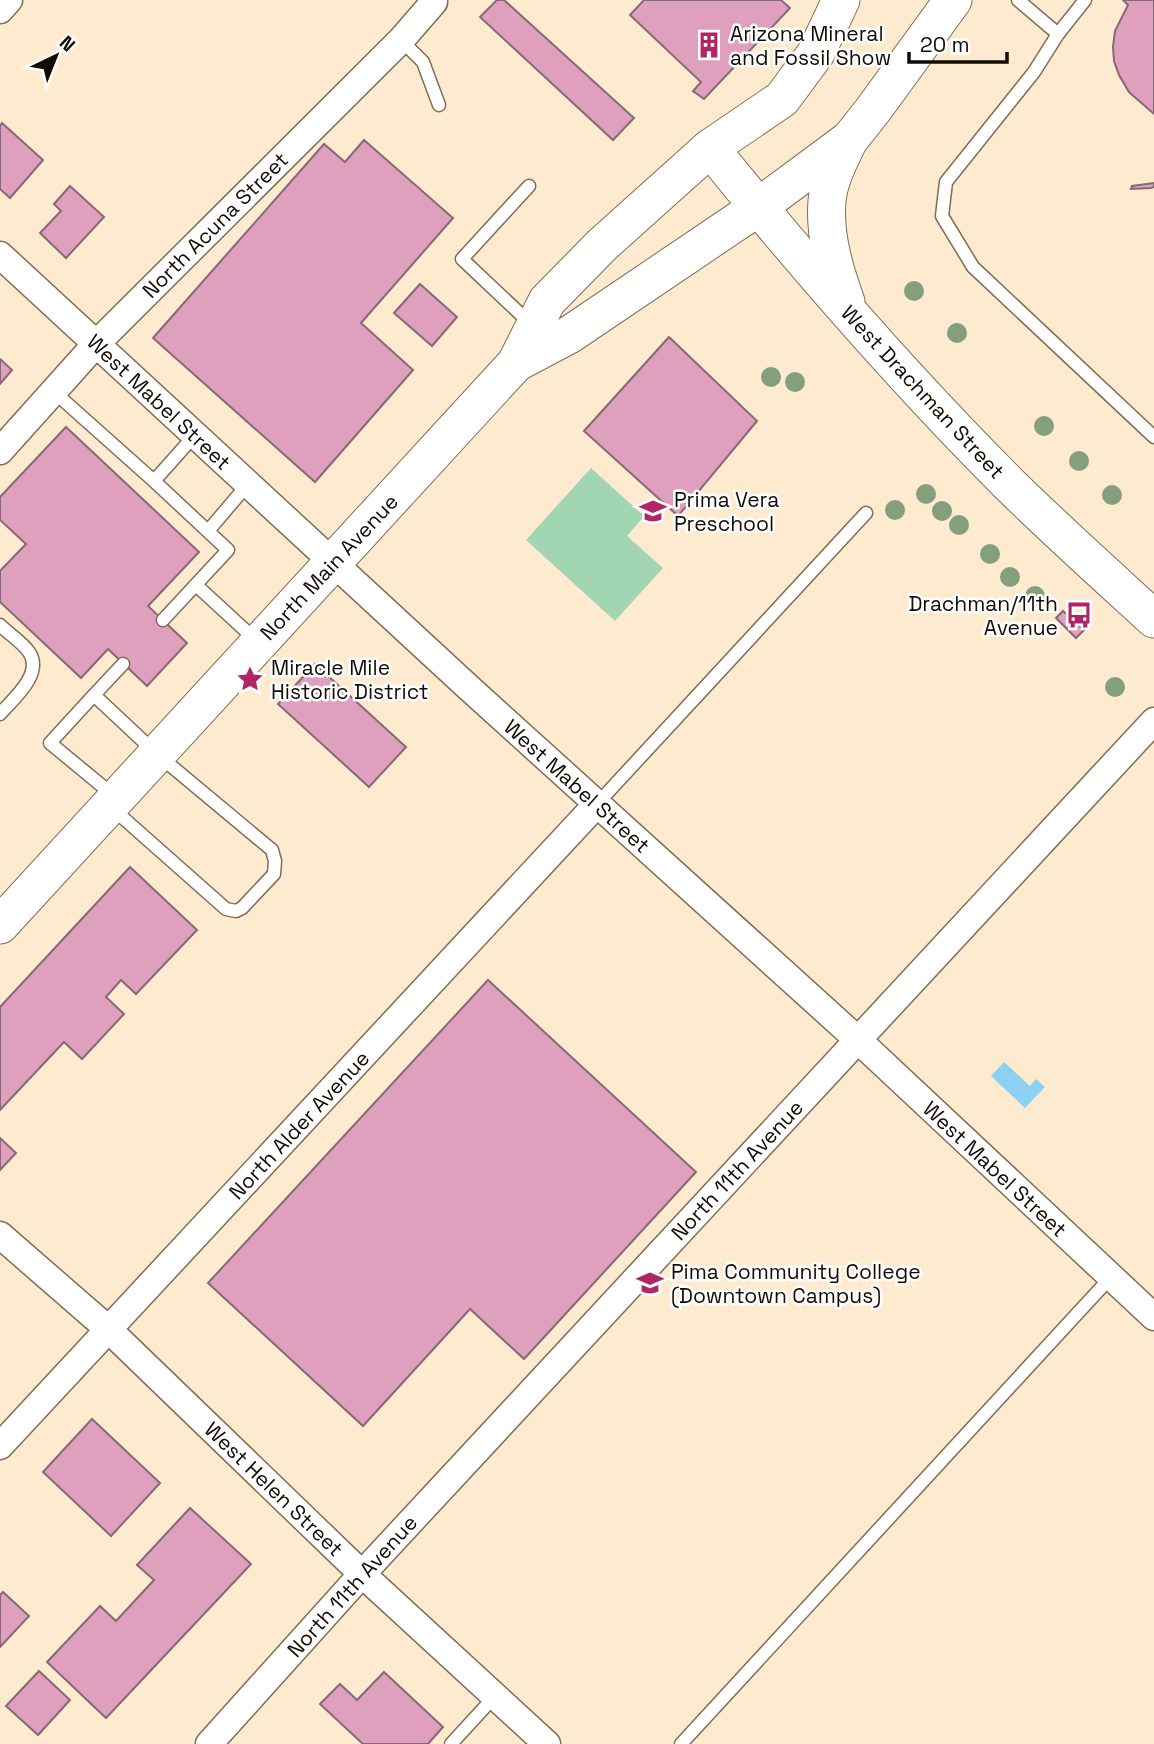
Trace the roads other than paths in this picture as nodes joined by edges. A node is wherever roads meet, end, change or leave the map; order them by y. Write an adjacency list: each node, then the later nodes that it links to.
1 (9, 0): 7 (street)
2 (841, 0): 12 (main road, North Main Avenue)
3 (953, 0): 11 (main road)
4 (1018, 0): 8 (lane)
5 (1085, 0): 8 (lane)
6 (435, 1): 9 (street, North Acuna Street)
7 (0, 10)
8 (1058, 34): 22 (lane)
9 (401, 40): 10 (lane); 18 (street, North Acuna Street)
10 (439, 105)
11 (850, 139): 14 (main road, North Main Avenue); 16 (main road)
12 (710, 148): 14 (main road, West Drachman Street); 17 (main road, North Main Avenue)
13 (529, 186): 17 (lane)
14 (757, 208): 16 (main road, West Drachman Street); 19 (main road, North Main Avenue)
15 (0, 255): 18 (street, West Mabel Street)
16 (851, 316): 30 (main road, West Drachman Street)
17 (534, 327): 19 (main road, North Main Avenue)
18 (96, 344): 20 (street, North Acuna Street); 21 (street, West Mabel Street)
19 (516, 363): 28 (main road, North Main Avenue)
20 (53, 391): 23 (street, North Acuna Street); 24 (lane)
21 (195, 435): 24 (lane); 25 (street, West Mabel Street)
22 (1154, 437)
23 (0, 451)
24 (154, 481): 27 (lane)
25 (248, 484): 27 (lane); 28 (street, West Mabel Street)
26 (866, 513): 40 (lane)
27 (208, 531): 29 (lane)
28 (333, 562): 33 (main road, North Main Avenue); 40 (street, West Mabel Street)
29 (196, 585): 31 (lane); 33 (lane)
30 (1154, 619)
31 (163, 620)
32 (0, 625): 36 (lane)
33 (259, 643): 38 (main road, North Main Avenue)
34 (123, 664): 35 (lane)
35 (94, 695): 38 (lane); 39 (lane)
36 (0, 714)
37 (1154, 721): 42 (street, North 11th Avenue)
38 (158, 755): 39 (main road, North Main Avenue); 39 (lane)
39 (113, 803): 41 (main road, North Main Avenue)
40 (597, 804): 42 (street, West Mabel Street); 46 (street, North Alder Avenue)
41 (0, 925)
42 (858, 1040): 44 (street, West Mabel Street); 48 (street, North 11th Avenue)
43 (0, 1235): 46 (street, West Helen Street)
44 (1111, 1277): 45 (street, West Mabel Street); 53 (lane)
45 (1154, 1317)
46 (108, 1329): 47 (street, North Alder Avenue); 48 (street, West Helen Street)
47 (0, 1446)
48 (362, 1574): 49 (street, West Helen Street); 50 (street, North 11th Avenue)
49 (495, 1696): 51 (lane); 52 (street, West Helen Street)
50 (209, 1744)
51 (451, 1744)
52 (547, 1744)
53 (681, 1744)

